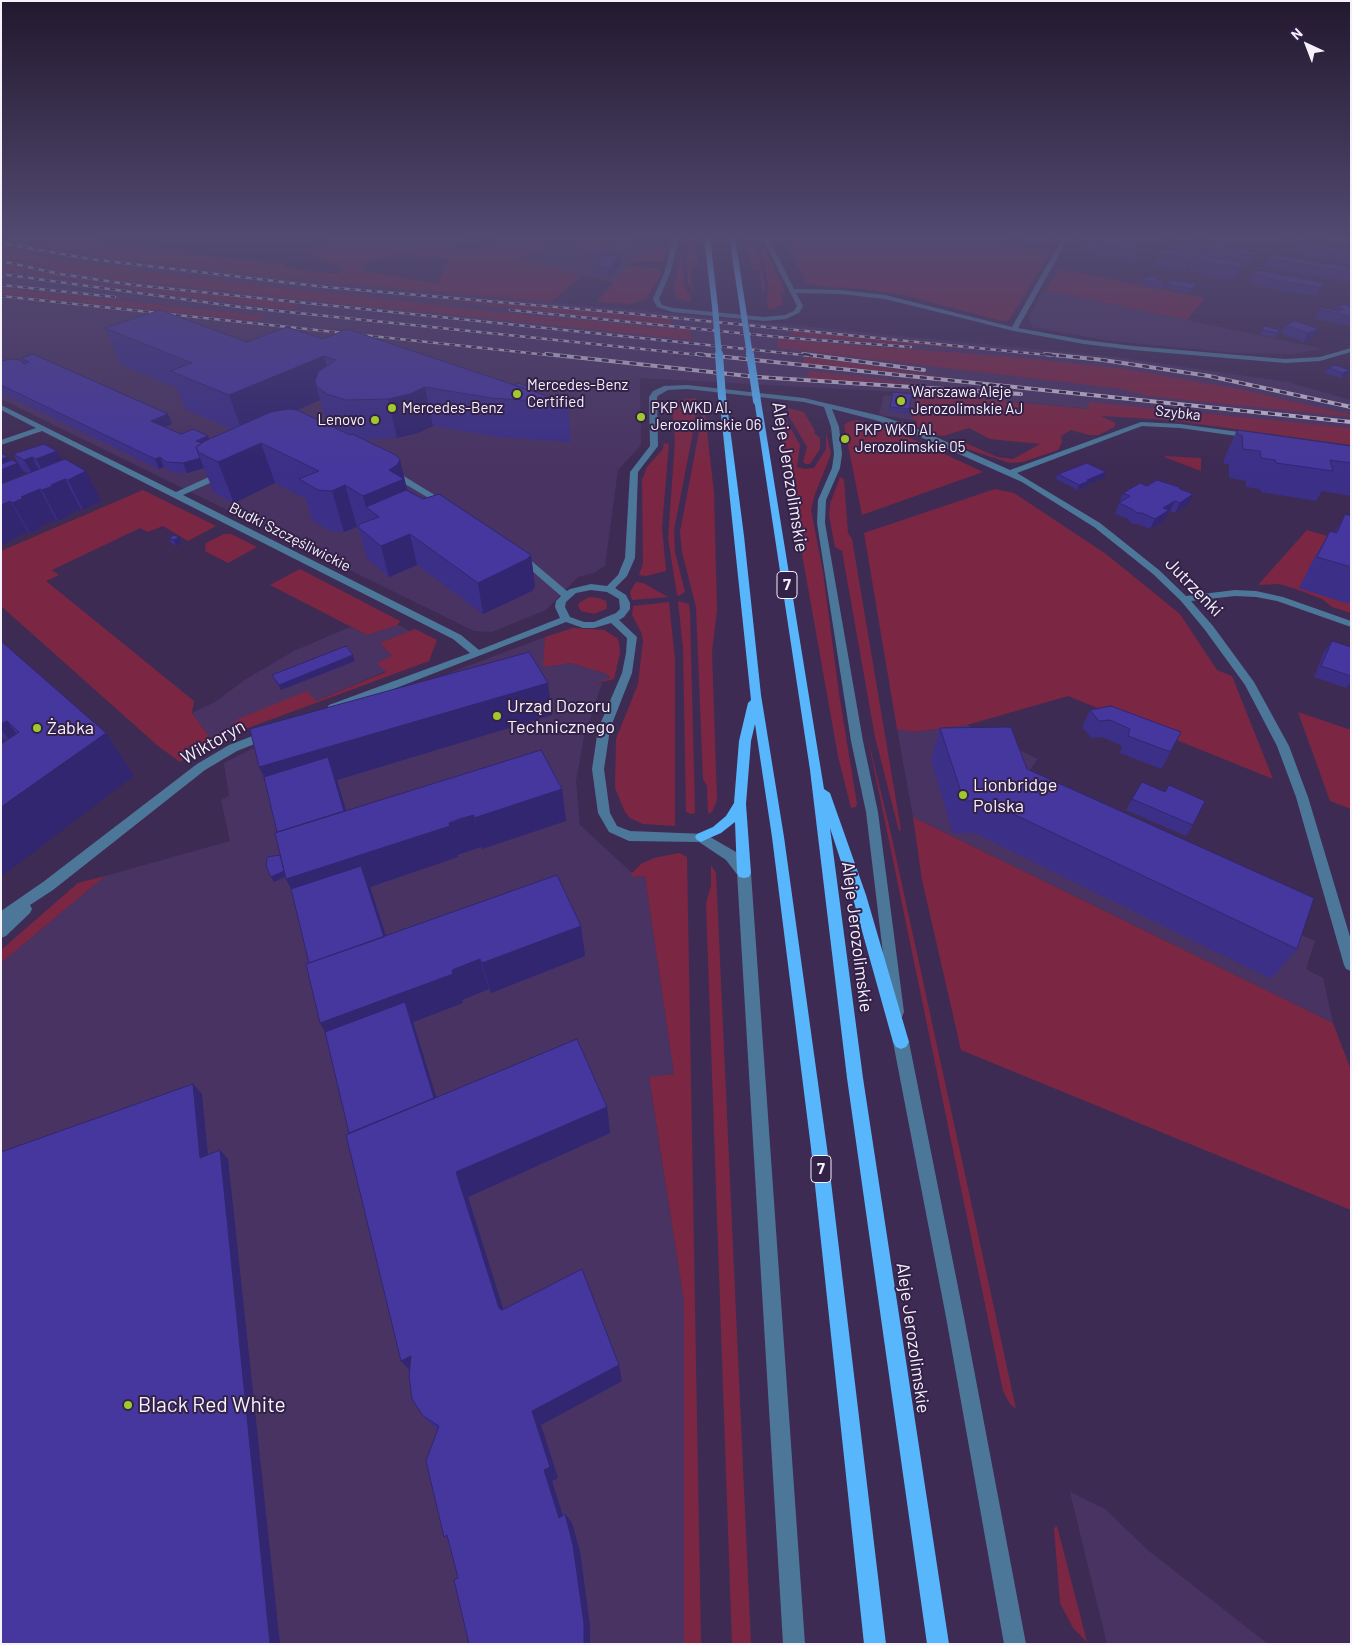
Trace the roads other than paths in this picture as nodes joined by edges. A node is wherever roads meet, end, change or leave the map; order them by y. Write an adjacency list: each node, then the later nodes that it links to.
1 (715, 314): 4 (street)
2 (716, 314): 27 (main road, 7, bridge)
3 (744, 314): 30 (main road, Aleje Jerozolimskie / 7, bridge)
4 (792, 314)
5 (953, 314): 7 (street)
6 (1023, 314): 7 (street)
7 (1014, 329): 8 (street)
8 (1351, 350)
9 (827, 406): 16 (street, Jutrzenki); 20 (street, Jutrzenki); 38 (street)
10 (1, 407): 11 (street, Budki Szczęśliwickie)
11 (43, 428): 13 (street); 17 (street, Budki Szczęśliwickie)
12 (1259, 437): 16 (street, Szybka)
13 (1, 443)
14 (237, 467): 17 (street)
15 (386, 469): 18 (street)
16 (1010, 473): 22 (street, Jutrzenki)
17 (176, 495): 26 (street, Budki Szczęśliwickie)
18 (455, 511)
19 (512, 549): 21 (street)
20 (609, 589): 21 (street); 24 (street)
21 (566, 596): 23 (street)
22 (1184, 599): 25 (street); 37 (street, Jutrzenki)
23 (566, 618): 24 (street); 26 (street)
24 (613, 620): 32 (street)
25 (1351, 624)
26 (478, 654): 28 (street)
27 (756, 695): 31 (main road); 40 (main road, 7)
28 (323, 711)
29 (278, 730): 34 (street, Wiktoryn)
30 (816, 770): 38 (main road); 41 (main road, Aleje Jerozolimskie / 7)
31 (740, 804): 32 (main road); 33 (main road)
32 (701, 837): 33 (street)
33 (744, 873): 39 (street)
34 (48, 886): 35 (street, Wiktoryn); 36 (street, Wiktoryn)
35 (1, 918)
36 (1, 932)
37 (1351, 965)
38 (901, 1042): 42 (street)
39 (794, 1644)
40 (874, 1644)
41 (938, 1644)
42 (1016, 1644)

